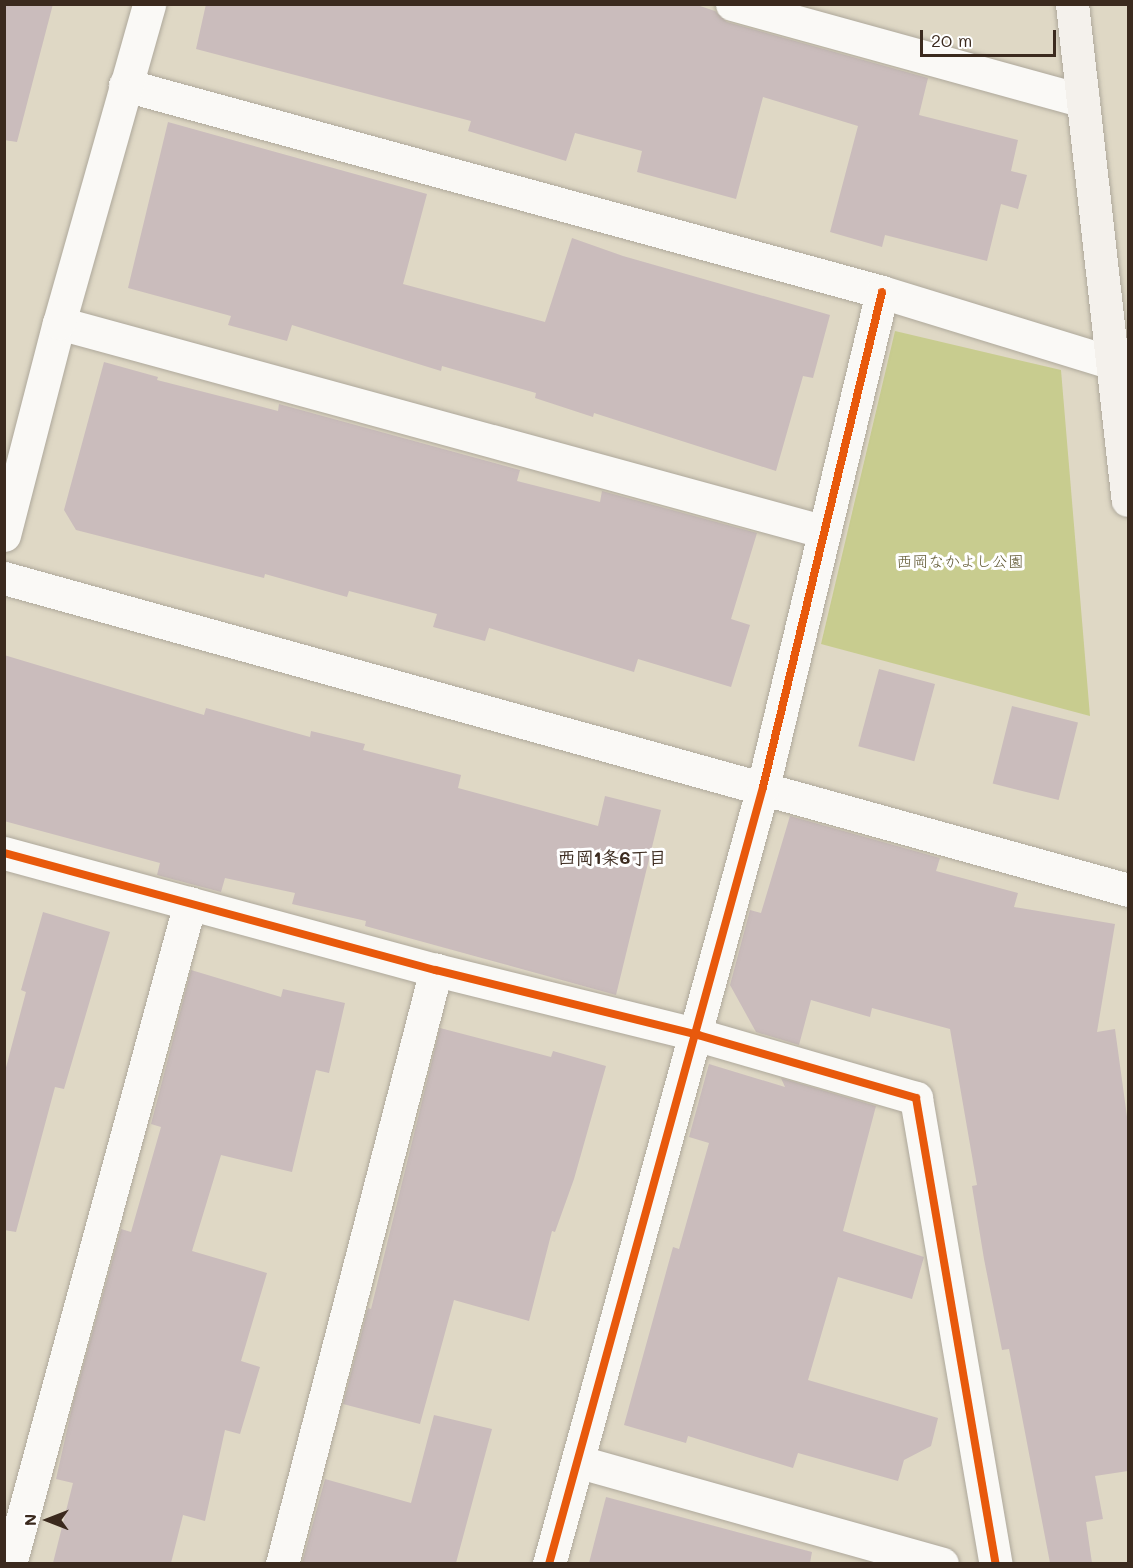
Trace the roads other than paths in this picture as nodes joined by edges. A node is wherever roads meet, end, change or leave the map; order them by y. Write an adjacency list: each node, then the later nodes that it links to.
1 (149, 4): 4 (street)
2 (732, 4): 5 (street)
3 (1072, 4): 5 (street)
4 (125, 85): 6 (street); 7 (street)
5 (1083, 101): 8 (street)
6 (882, 292): 8 (street); 10 (street)
7 (59, 324): 10 (street); 11 (street)
8 (1113, 363): 9 (street)
9 (1128, 500)
10 (822, 531): 13 (street)
11 (4, 535)
12 (4, 578): 13 (street)
13 (763, 787): 15 (street); 18 (street)
14 (4, 853): 16 (street)
15 (1128, 890)
16 (190, 903): 17 (street); 20 (street)
17 (436, 970): 18 (street); 21 (street)
18 (698, 1035): 19 (street); 24 (street)
19 (580, 1462): 22 (street); 23 (street)
20 (10, 1563)
21 (282, 1563)
22 (549, 1563)
23 (942, 1563)
24 (996, 1563)

